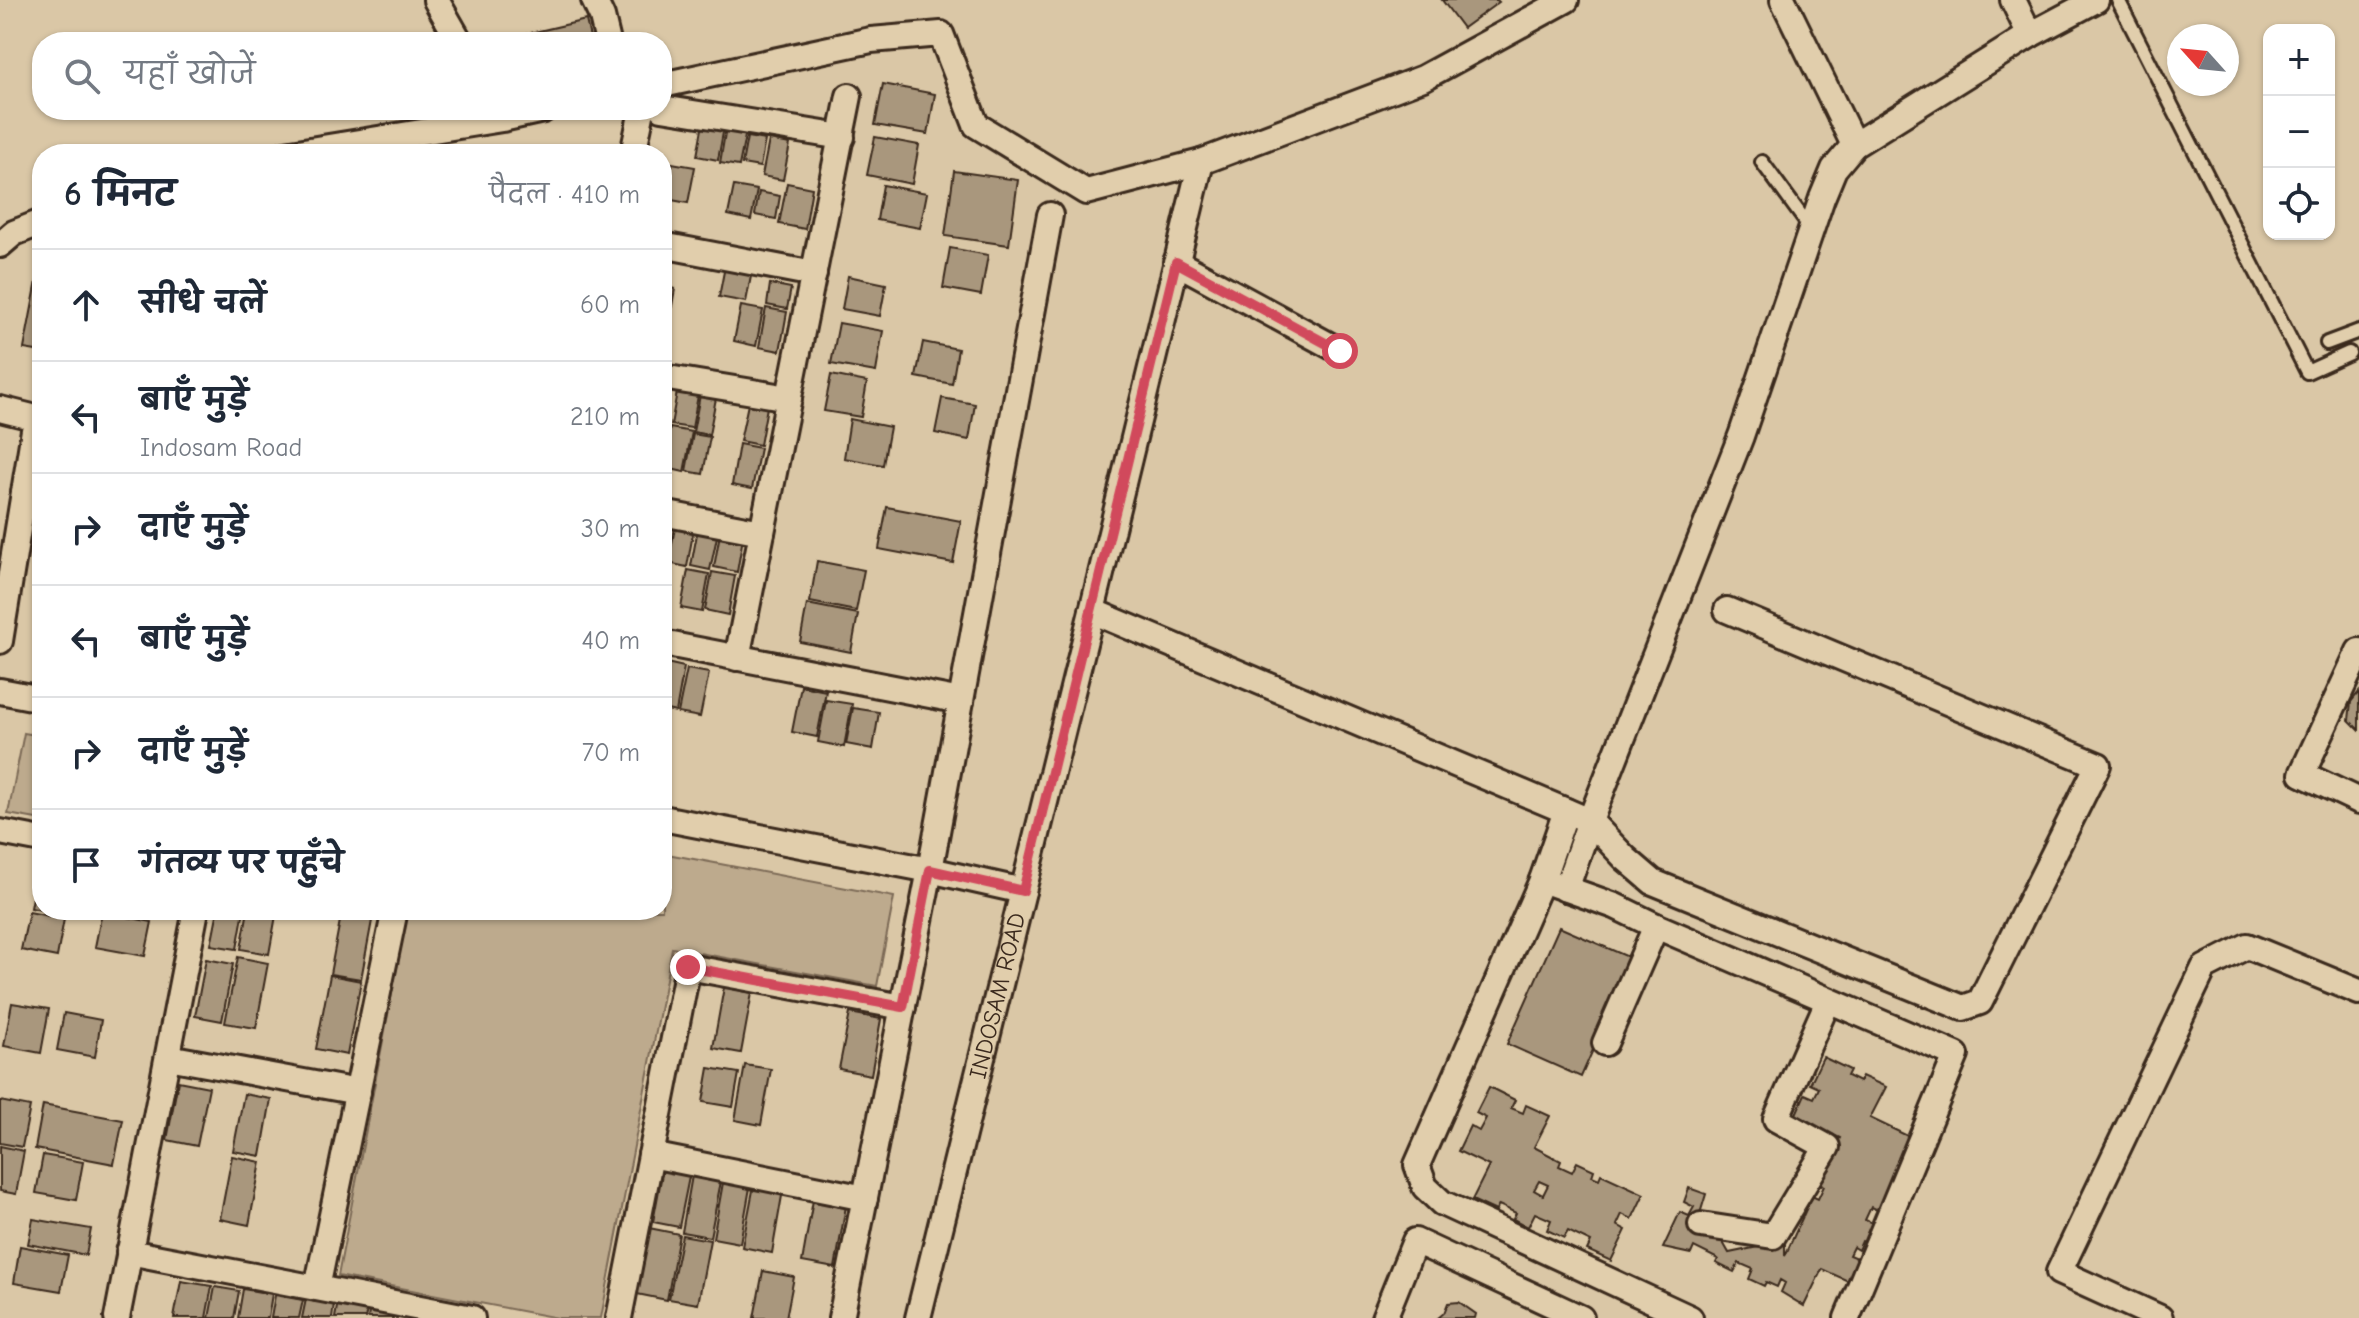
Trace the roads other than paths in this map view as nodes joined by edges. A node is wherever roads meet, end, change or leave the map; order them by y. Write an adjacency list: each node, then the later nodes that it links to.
1 (436, 0): 8 (street)
2 (594, 0): 9 (street)
3 (1566, 0): 20 (street)
4 (1783, 0): 19 (street)
5 (2013, 0): 10 (street)
6 (2096, 0): 10 (street)
7 (2118, 0): 32 (lane)
8 (454, 32)
9 (606, 32)
10 (2030, 35): 19 (street)
11 (672, 83): 20 (street)
12 (849, 96): 16 (street)
13 (672, 110): 16 (street)
14 (468, 120): 17 (street)
15 (640, 120): 18 (street)
16 (842, 137): 28 (street)
17 (339, 144)
18 (635, 144)
19 (1854, 145): 24 (street)
20 (1201, 162): 27 (street, INDOSAM ROAD)
21 (1762, 162): 24 (lane)
22 (1050, 215): 48 (street)
23 (32, 226): 25 (street)
24 (1811, 229): 52 (street)
25 (0, 245)
26 (672, 247): 28 (street)
27 (1176, 262): 31 (street); 41 (street, INDOSAM ROAD)
28 (814, 274): 34 (street)
29 (2359, 331): 30 (lane)
30 (2327, 343)
31 (1340, 351)
32 (2349, 353)
33 (672, 379): 34 (street)
34 (789, 398): 39 (street)
35 (0, 409): 36 (street)
36 (32, 417)
37 (32, 442): 42 (street)
38 (672, 515): 39 (street)
39 (762, 532): 45 (street)
40 (1727, 610): 52 (street)
41 (1092, 611): 50 (street); 58 (street, INDOSAM ROAD)
42 (1, 632)
43 (672, 645): 45 (street)
44 (2359, 651): 49 (street)
45 (737, 658): 48 (street)
46 (0, 691): 47 (street)
47 (32, 697)
48 (961, 701): 55 (street)
49 (2359, 801)
50 (1566, 811): 52 (street); 56 (street)
51 (672, 820): 55 (street)
52 (1590, 821): 57 (street)
53 (0, 832): 54 (street)
54 (32, 838)
55 (930, 870): 58 (street); 64 (street)
56 (1542, 880): 57 (street); 80 (street)
57 (1566, 889): 61 (street)
58 (1023, 891): 77 (street, INDOSAM ROAD)
59 (194, 920): 66 (street)
60 (393, 920): 67 (street)
61 (1656, 926): 63 (street); 65 (street)
62 (2359, 992): 82 (street)
63 (1828, 1001): 70 (street); 81 (street)
64 (903, 1007): 68 (street); 69 (street)
65 (1605, 1043)
66 (168, 1057): 67 (street); 71 (street)
67 (358, 1092): 72 (street)
68 (651, 1155): 69 (street); 75 (street)
69 (865, 1198): 76 (street)
70 (1701, 1225)
71 (129, 1252): 72 (street); 73 (street)
72 (317, 1288): 74 (street)
73 (117, 1318)
74 (472, 1318)
75 (619, 1318)
76 (841, 1318)
77 (918, 1318)
78 (1384, 1318): 79 (street)
79 (1581, 1318)
80 (1690, 1318)
81 (1847, 1318)
82 (2160, 1318)

